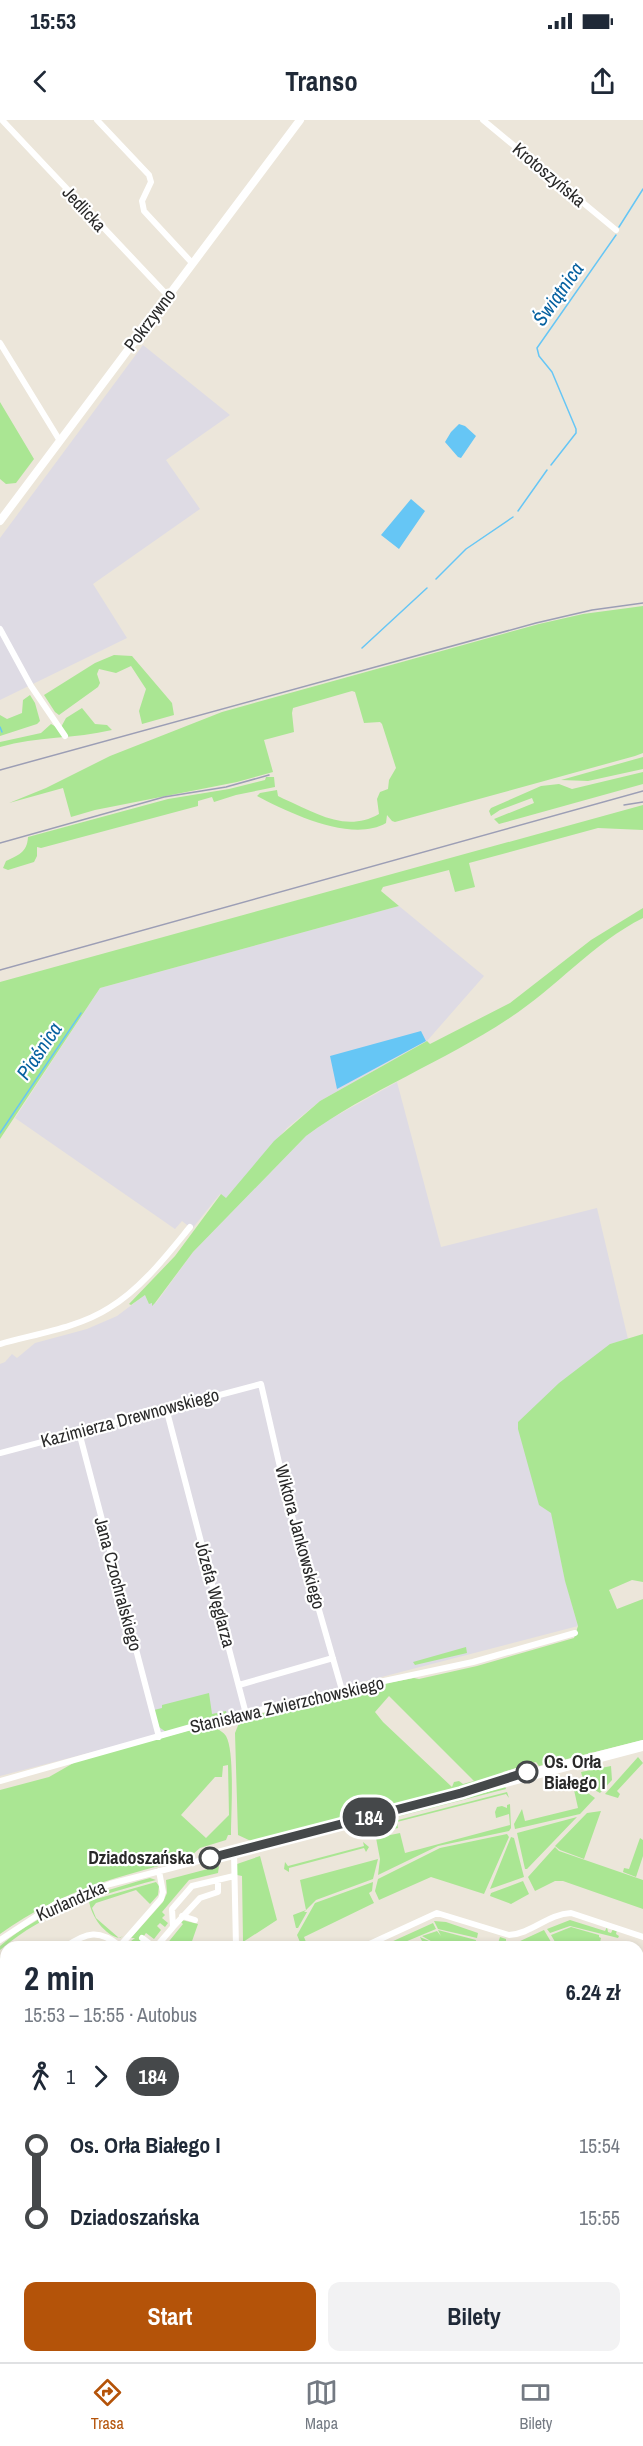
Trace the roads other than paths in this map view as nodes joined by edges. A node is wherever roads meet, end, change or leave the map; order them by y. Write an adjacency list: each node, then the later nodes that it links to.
1 (2, 120): 7 (street, Jedlicka)
2 (97, 120): 6 (street)
3 (300, 120): 6 (street, Pokrzywno)
4 (483, 120): 5 (street, Krotoszyńska)
5 (616, 230)
6 (193, 264): 7 (street, Pokrzywno)
7 (168, 297): 9 (street, Pokrzywno)
8 (0, 343): 9 (street)
9 (60, 441): 10 (street, Pokrzywno)
10 (0, 521)
11 (0, 629): 12 (street)
12 (65, 736)
13 (190, 1227): 14 (street)
14 (0, 1344)
15 (261, 1384): 16 (street, Kazimierza Drewnowskiego); 20 (street, Wiktora Jankowskiego)
16 (166, 1408): 17 (street, Kazimierza Drewnowskiego); 21 (street, Józefa Węglarza)
17 (78, 1431): 18 (street, Kazimierza Drewnowskiego); 24 (street, Jana Czochralskiego)
18 (0, 1453)
19 (574, 1633): 22 (street, Stanisława Zwierzchowskiego)
20 (333, 1659): 21 (street); 22 (street, Wiktora Jankowskiego)
21 (239, 1685): 23 (street, Józefa Węglarza)
22 (342, 1689): 23 (street, Stanisława Zwierzchowskiego)
23 (246, 1714): 24 (street, Stanisława Zwierzchowskiego)
24 (159, 1737): 27 (street, Stanisława Zwierzchowskiego)
25 (643, 1743): 28 (street, Kurlandzka)
26 (643, 1749): 28 (street, Kurlandzka)
27 (0, 1781)
28 (461, 1793): 29 (street, Kurlandzka)
29 (234, 1852): 30 (street, Kurlandzka); 31 (street)
30 (159, 1871): 38 (street, Kurlandzka); 41 (street)
31 (234, 1876): 32 (street); 44 (street)
32 (218, 1880): 33 (street); 35 (street)
33 (183, 1916): 34 (street); 35 (street)
34 (195, 1920)
35 (173, 1927): 43 (street)
36 (643, 1937): 45 (street)
37 (142, 1938): 42 (street)
38 (0, 1940)
39 (77, 1941): 40 (street)
40 (110, 1941)
41 (124, 1941)
42 (146, 1941)
43 (160, 1941)
44 (236, 1941)
45 (376, 1941)

